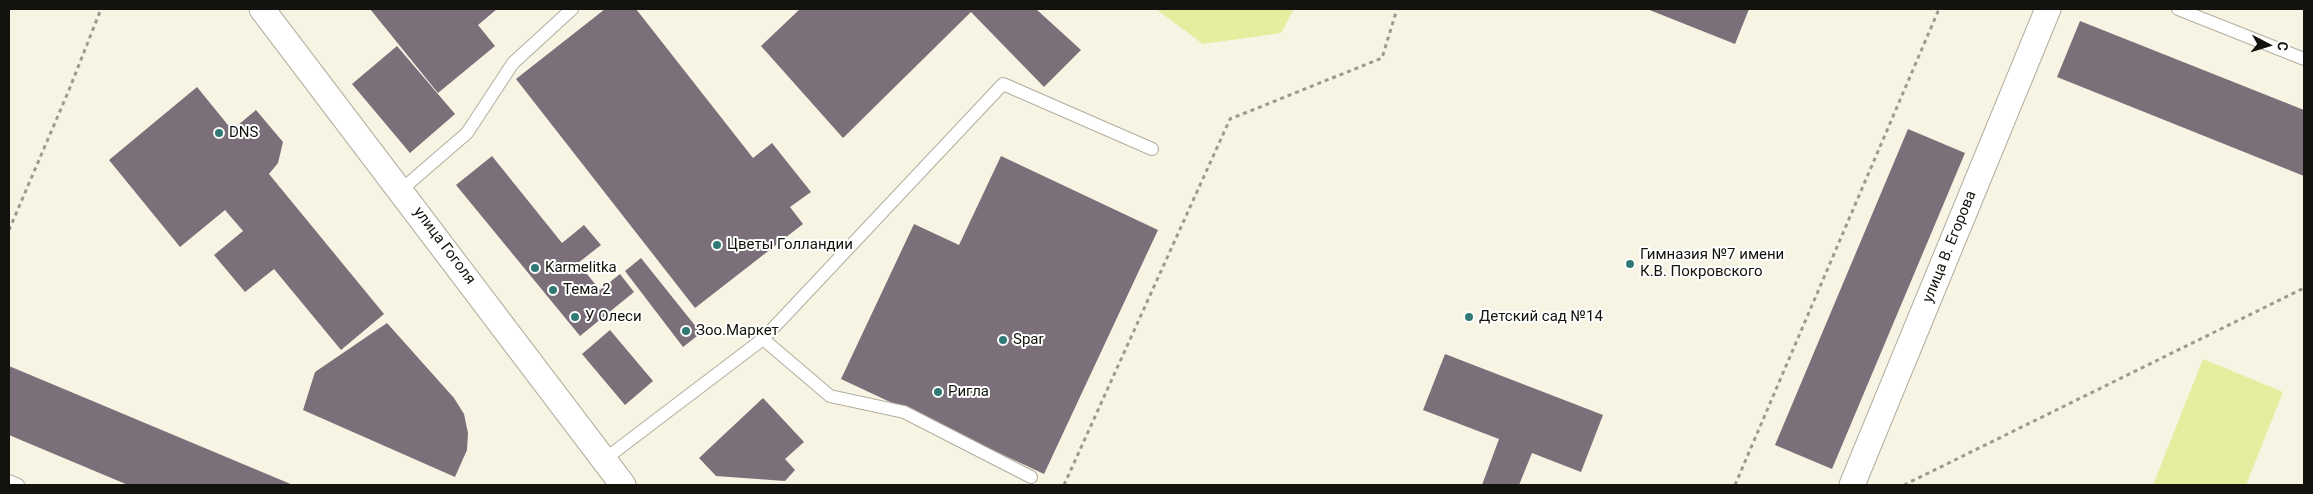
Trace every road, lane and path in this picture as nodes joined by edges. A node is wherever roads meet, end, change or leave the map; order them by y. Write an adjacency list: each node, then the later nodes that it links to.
1 (101, 9): 11 (path)
2 (262, 9): 10 (street, улица Гоголя)
3 (572, 9): 10 (lane)
4 (1396, 9): 19 (path)
5 (1939, 9): 20 (path)
6 (2048, 9): 21 (street, улица В. Егорова)
7 (2178, 9): 8 (lane)
8 (2304, 59)
9 (1152, 149): 13 (lane)
10 (401, 190): 14 (street, улица Гоголя)
11 (9, 230)
12 (2304, 288): 22 (path)
13 (763, 339): 14 (lane); 15 (lane)
14 (606, 459): 18 (street, улица Гоголя)
15 (1031, 477)
16 (9, 481): 17 (lane)
17 (18, 485)
18 (624, 485)
19 (1064, 485)
20 (1735, 485)
21 (1852, 485)
22 (1904, 485)

